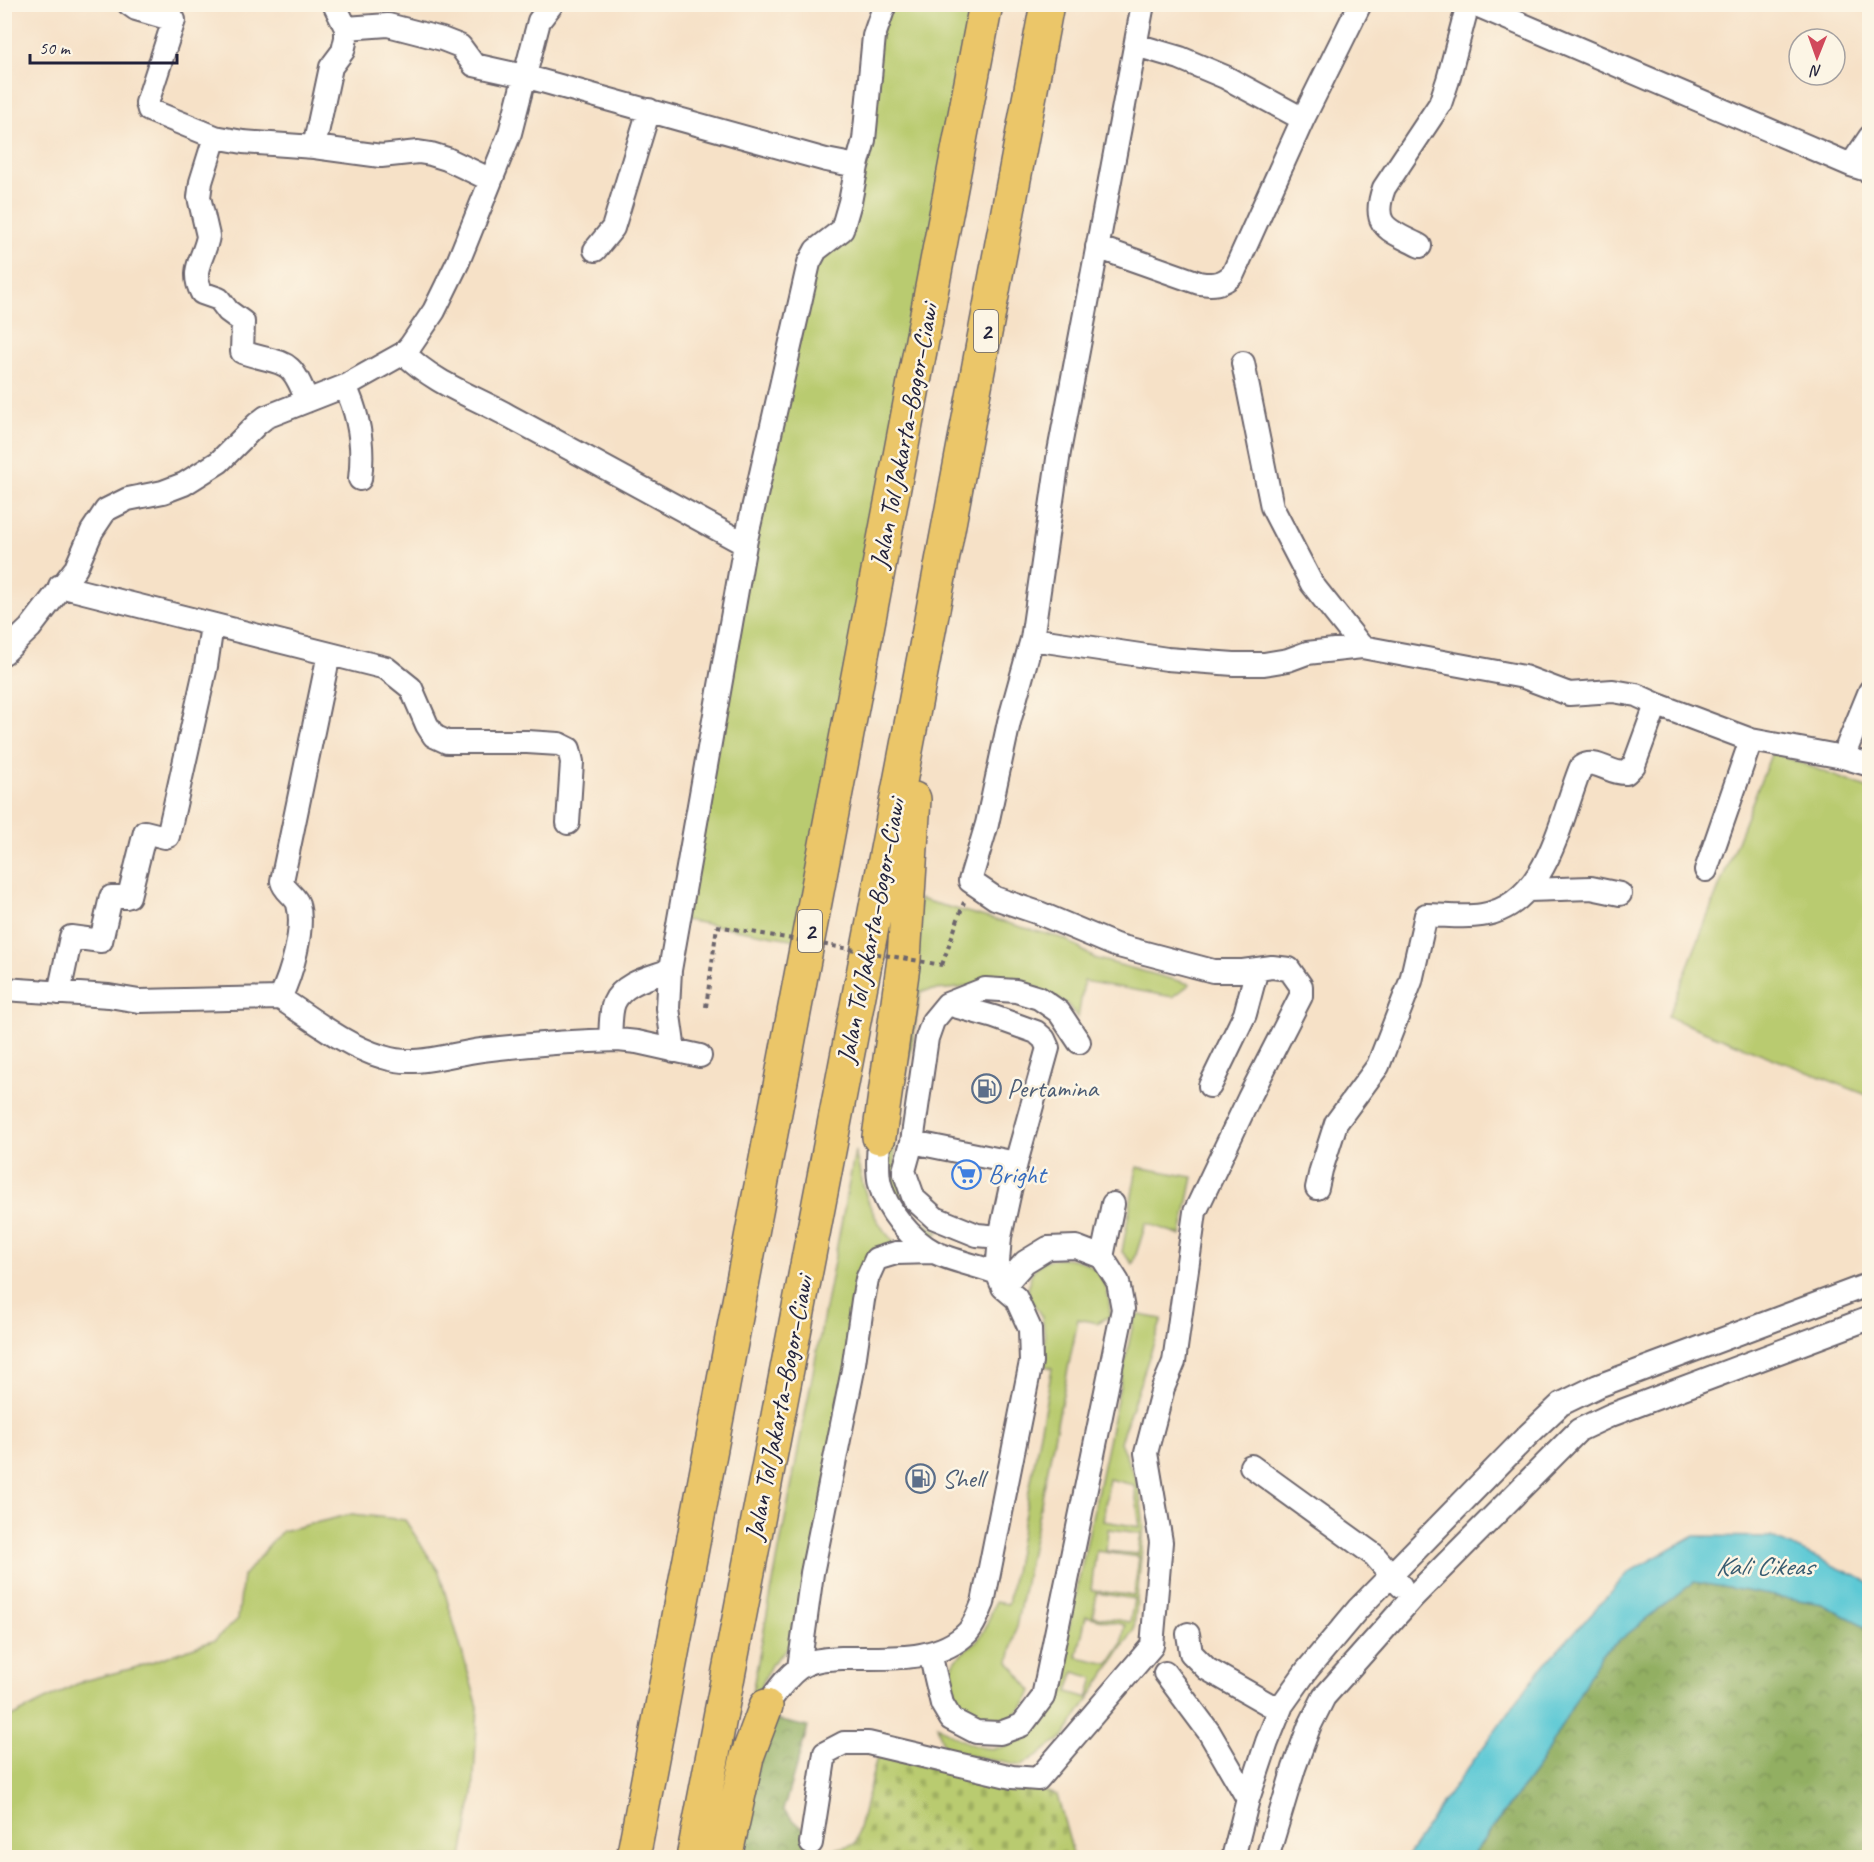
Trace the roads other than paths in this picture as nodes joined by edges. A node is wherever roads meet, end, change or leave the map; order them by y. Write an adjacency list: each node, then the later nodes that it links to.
1 (129, 4): 16 (street)
2 (334, 4): 11 (street)
3 (552, 4): 13 (street)
4 (885, 4): 19 (street)
5 (986, 4): 84 (highway, Jalan Tol Jakarta–Bogor–Ciawi / 2)
6 (1047, 4): 37 (highway, Jalan Tol Jakarta–Bogor–Ciawi / 2)
7 (1143, 4): 12 (street)
8 (1360, 4): 15 (street)
9 (1468, 4): 22 (street)
10 (1474, 4): 20 (street)
11 (346, 28): 13 (street); 18 (street)
12 (1136, 45): 15 (street); 23 (street)
13 (524, 76): 14 (street); 21 (street)
14 (649, 110): 19 (street); 24 (street)
15 (1303, 119): 23 (street)
16 (215, 137): 18 (street); 28 (street)
17 (1869, 137): 20 (street)
18 (314, 147): 21 (street)
19 (857, 166): 30 (street)
20 (1860, 168)
21 (491, 180): 25 (street)
22 (1420, 246)
23 (1097, 248): 33 (street)
24 (595, 250)
25 (404, 353): 27 (street); 30 (street)
26 (1243, 363): 34 (street)
27 (345, 386): 28 (street); 29 (street)
28 (307, 401): 31 (street)
29 (360, 479)
30 (745, 544): 48 (street)
31 (60, 586): 32 (street); 35 (street)
32 (212, 625): 36 (street); 50 (street)
33 (1032, 639): 34 (street); 47 (street)
34 (1362, 647): 39 (street)
35 (4, 653)
36 (328, 654): 43 (street); 51 (street)
37 (924, 657): 58 (highway); 85 (highway, Jalan Tol Jakarta–Bogor–Ciawi / 2)
38 (1869, 691): 41 (street)
39 (1658, 705): 40 (street); 45 (street)
40 (1751, 740): 41 (street); 44 (street)
41 (1843, 757): 42 (street)
42 (1869, 765)
43 (568, 823)
44 (1706, 870)
45 (1528, 890): 46 (street); 61 (street)
46 (1620, 894)
47 (1257, 969): 57 (street); 83 (street)
48 (670, 970): 53 (street); 55 (street)
49 (4, 989): 50 (street)
50 (59, 993): 51 (street)
51 (280, 998): 53 (street)
52 (947, 1004): 54 (street); 59 (street); 60 (street)
53 (610, 1040): 55 (street)
54 (1079, 1042)
55 (674, 1051): 56 (street)
56 (700, 1056)
57 (1210, 1086)
58 (879, 1137): 63 (street)
59 (912, 1142): 60 (street); 64 (street)
60 (1016, 1163): 65 (street)
61 (1317, 1188)
62 (1113, 1204): 67 (street)
63 (908, 1231): 64 (street); 66 (street)
64 (977, 1234): 65 (street)
65 (1000, 1237): 68 (street)
66 (934, 1252): 68 (street); 78 (street)
67 (1102, 1257): 68 (street); 77 (street)
68 (1000, 1280): 77 (street)
69 (1869, 1284): 70 (street)
70 (1791, 1314): 72 (street); 74 (street)
71 (1869, 1318): 72 (street)
72 (1802, 1343): 75 (street)
73 (1251, 1466): 74 (street)
74 (1390, 1575): 75 (street); 80 (street)
75 (1413, 1598): 88 (street)
76 (1188, 1634): 80 (street)
77 (930, 1653): 78 (street)
78 (799, 1668): 81 (street)
79 (1165, 1673): 82 (street)
80 (1282, 1705): 82 (street)
81 (766, 1706): 86 (highway)
82 (1248, 1799): 87 (street)
83 (811, 1843)
84 (633, 1857)
85 (693, 1857)
86 (725, 1857)
87 (1233, 1857)
88 (1267, 1857)

